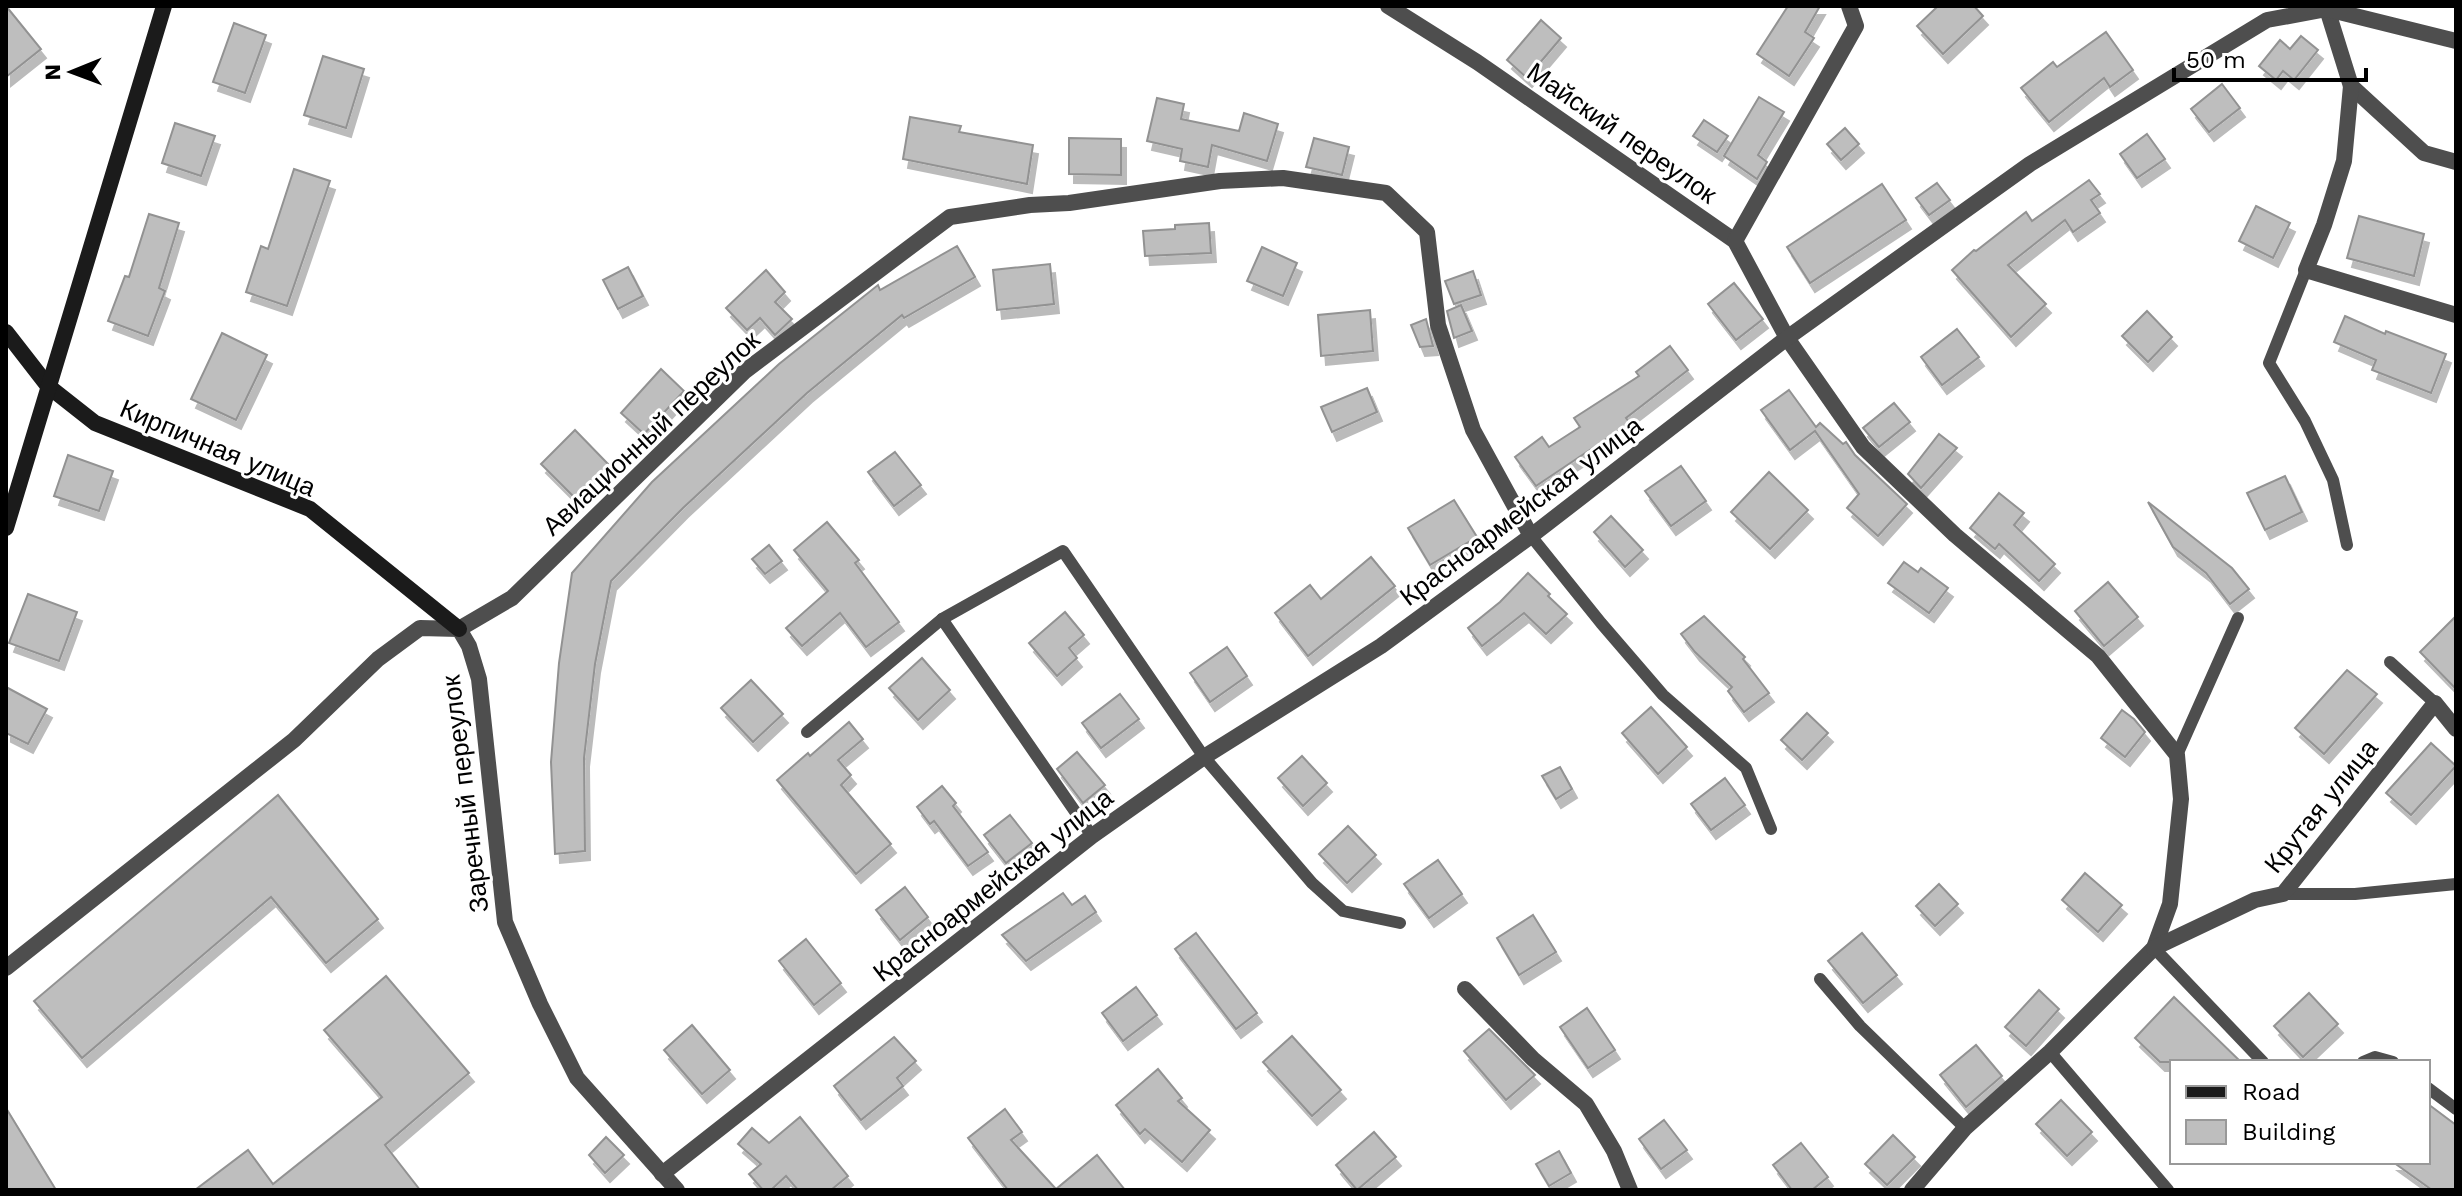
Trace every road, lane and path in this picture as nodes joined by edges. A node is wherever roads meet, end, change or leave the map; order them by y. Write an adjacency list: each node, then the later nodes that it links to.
1 (164, 6): 14 (street)
2 (1388, 6): 9 (street, Майский переулок)
3 (1849, 6): 9 (street)
4 (2327, 9): 5 (street, Красноармейская улица); 6 (street, Красноармейская улица); 7 (street)
5 (2275, 12): 13 (street, Красноармейская улица)
6 (2456, 41)
7 (2351, 86): 8 (street); 10 (street)
8 (2456, 162)
9 (1735, 241): 13 (street, Майский переулок)
10 (2306, 270): 11 (street); 17 (lane)
11 (2456, 315)
12 (6, 332): 14 (street, Кирпичная улица)
13 (1787, 338): 16 (street, Красноармейская улица); 25 (street, Майский переулок)
14 (48, 386): 15 (street); 20 (street, Кирпичная улица)
15 (6, 528)
16 (1531, 536): 20 (street, Авиационный переулок); 26 (street, Красноармейская улица); 27 (lane)
17 (2347, 545)
18 (2238, 618): 25 (lane)
19 (942, 619): 24 (lane); 26 (lane); 28 (lane)
20 (459, 629): 33 (street); 41 (street, Заречный переулок)
21 (2390, 662): 22 (lane)
22 (2435, 703): 23 (street); 30 (street, Крутая улица)
23 (2456, 729)
24 (807, 732)
25 (2177, 755): 32 (street, Крутая улица)
26 (1204, 757): 28 (street, Красноармейская улица); 31 (lane)
27 (1771, 829)
28 (1092, 836): 41 (street, Красноармейская улица)
29 (2456, 884): 30 (lane)
30 (2283, 894): 32 (street, Крутая улица)
31 (1400, 923)
32 (2154, 948): 36 (street, Крутая улица); 37 (lane)
33 (6, 968)
34 (1820, 979): 40 (lane)
35 (1465, 989): 43 (street)
36 (2050, 1052): 40 (street, Крутая улица); 45 (lane)
37 (2261, 1060)
38 (2430, 1090): 39 (lane)
39 (2456, 1109)
40 (1965, 1128): 44 (street, Крутая улица)
41 (662, 1174): 42 (street, Заречный переулок)
42 (677, 1190)
43 (1630, 1190)
44 (1912, 1190)
45 (2168, 1190)

